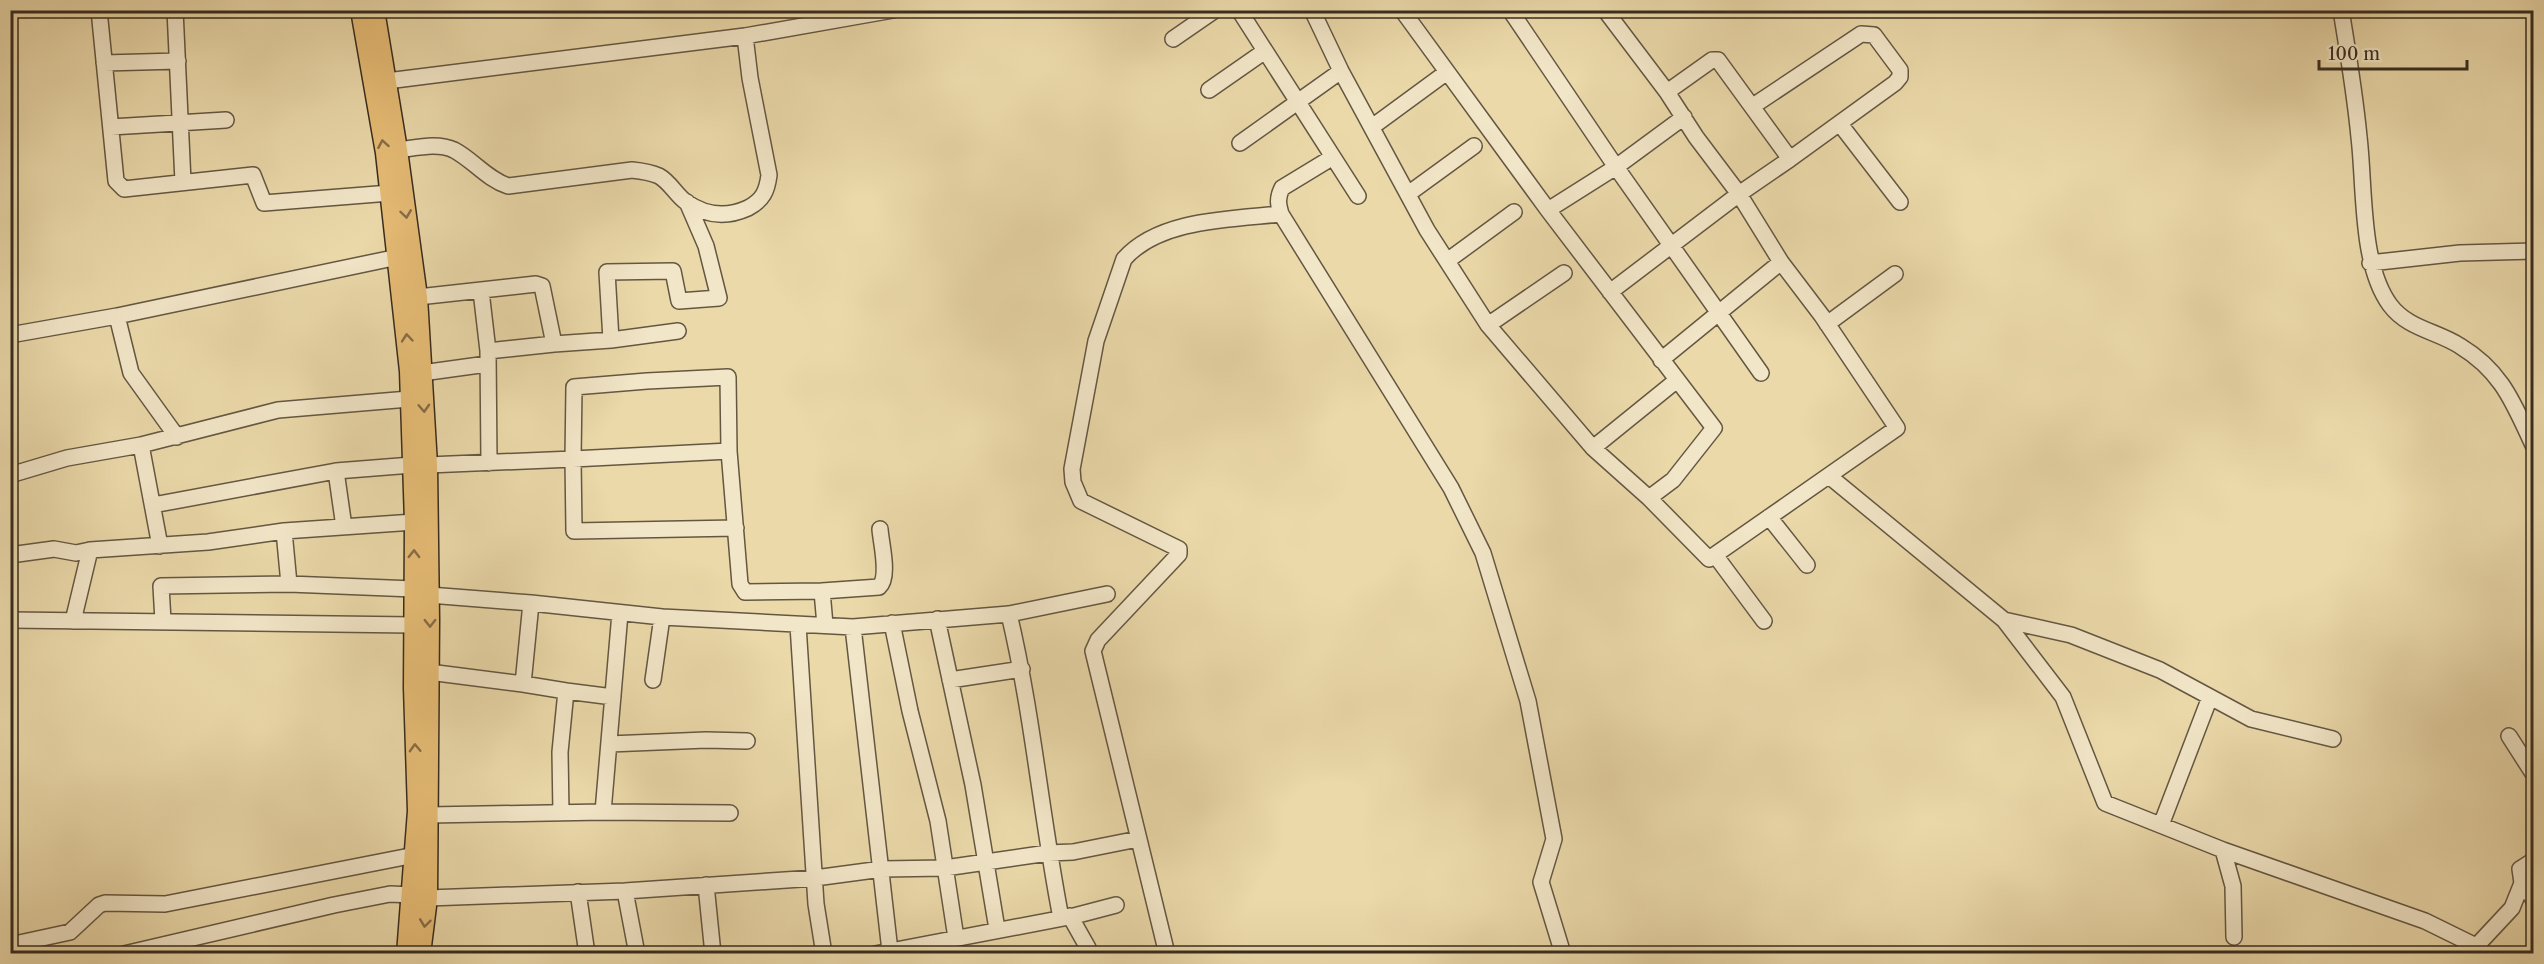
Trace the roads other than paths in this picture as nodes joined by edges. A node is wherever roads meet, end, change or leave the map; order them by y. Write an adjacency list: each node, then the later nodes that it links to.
1 (99, 10): 17 (street)
2 (175, 10): 16 (street)
3 (360, 10): 38 (main road, one-way to 3)
4 (375, 10): 20 (main road)
5 (893, 10): 13 (street)
6 (1215, 10): 14 (street)
7 (1239, 10): 15 (street)
8 (1312, 10): 18 (street)
9 (1402, 10): 19 (street)
10 (1510, 10): 36 (street)
11 (1605, 10): 22 (street)
12 (2341, 10): 52 (street)
13 (744, 36): 20 (street); 42 (street)
14 (1173, 39)
15 (1265, 51): 21 (street); 23 (street)
16 (178, 61): 17 (street); 27 (street)
17 (104, 63): 29 (street)
18 (1341, 70): 23 (street); 30 (street)
19 (1447, 72): 30 (street); 44 (street)
20 (387, 81): 33 (main road)
21 (1209, 90)
22 (1668, 92): 24 (street); 25 (street)
23 (1298, 102): 31 (street); 34 (street)
24 (1753, 106): 28 (street); 35 (street)
25 (1684, 117): 36 (street); 40 (street)
26 (226, 120): 27 (street)
27 (178, 124): 29 (street); 37 (street)
28 (1840, 124): 35 (street); 43 (street)
29 (111, 127): 37 (street)
30 (1372, 127): 39 (street)
31 (1240, 143)
32 (1474, 146): 39 (street)
33 (398, 150): 42 (street); 57 (main road, one-way to 57)
34 (1333, 157): 41 (street); 46 (street)
35 (1790, 159): 40 (street)
36 (1616, 167): 44 (street); 47 (street)
37 (183, 182): 38 (street)
38 (390, 193): 49 (main road)
39 (1408, 194): 50 (street)
40 (1739, 194): 47 (street); 51 (street)
41 (1358, 196)
42 (687, 202): 64 (street)
43 (1900, 202)
44 (1548, 210): 56 (street)
45 (1514, 212): 50 (street)
46 (1281, 214): 133 (street); 165 (street)
47 (1671, 243): 56 (street); 58 (street)
48 (2534, 251): 52 (street)
49 (398, 257): 59 (street); 71 (main road, one-way to 49)
50 (1447, 261): 61 (street)
51 (1781, 262): 58 (street); 60 (street)
52 (2370, 263): 75 (street)
53 (1564, 273): 61 (street)
54 (1895, 274): 60 (street)
55 (481, 291): 57 (street); 65 (street); 66 (street)
56 (1610, 292): 67 (street)
57 (418, 297): 68 (main road)
58 (1719, 313): 67 (street); 69 (street)
59 (117, 316): 63 (street); 72 (street)
60 (1827, 324): 82 (street)
61 (1488, 326): 74 (street)
62 (678, 331): 64 (street)
63 (10, 335)
64 (611, 340): 65 (street)
65 (554, 345): 66 (street)
66 (487, 358): 68 (street); 78 (street)
67 (1661, 360): 70 (street)
68 (422, 373): 79 (main road, one-way to 79)
69 (1761, 373)
70 (1677, 380): 74 (street); 83 (street)
71 (409, 399): 72 (street); 79 (main road)
72 (177, 437): 73 (street)
73 (141, 445): 81 (street); 84 (street)
74 (1593, 447): 83 (street)
75 (2534, 447)
76 (729, 451): 77 (street); 77 (street); 88 (street)
77 (573, 459): 78 (street); 88 (street)
78 (489, 463): 79 (street)
79 (420, 465): 80 (street); 86 (main road); 98 (main road)
80 (336, 471): 84 (street); 87 (street)
81 (10, 475)
82 (1828, 476): 85 (street); 106 (street)
83 (1649, 498): 94 (street)
84 (153, 505): 91 (street)
85 (1769, 517): 94 (street); 95 (street)
86 (414, 522): 87 (street); 98 (main road, one-way to 86)
87 (344, 527): 90 (street)
88 (736, 528): 97 (street)
89 (880, 529): 97 (street)
90 (284, 531): 91 (street); 96 (street)
91 (160, 546): 92 (street)
92 (90, 550): 93 (street); 107 (street)
93 (10, 555)
94 (1715, 555): 109 (street)
95 (1807, 565)
96 (289, 584): 98 (street); 108 (street)
97 (822, 591): 113 (street)
98 (421, 592): 100 (street); 111 (main road); 116 (main road, one-way to 116)
99 (1107, 594): 102 (street)
100 (531, 603): 101 (street); 119 (street)
101 (620, 613): 103 (street); 121 (street)
102 (1009, 614): 104 (street); 115 (street)
103 (663, 617): 112 (street); 117 (street)
104 (937, 619): 110 (street); 118 (street)
105 (10, 620): 107 (street)
106 (2004, 620): 122 (street); 132 (street)
107 (73, 621): 108 (street)
108 (163, 621): 111 (street)
109 (1764, 621)
110 (892, 623): 114 (street); 139 (street)
111 (413, 625): 136 (main road, one-way to 111)
112 (798, 625): 113 (street); 141 (street)
113 (825, 625): 114 (street)
114 (853, 627): 140 (street)
115 (1022, 669): 118 (street); 135 (street)
116 (429, 672): 119 (street); 131 (main road)
117 (653, 680)
118 (950, 680): 138 (street)
119 (523, 684): 120 (street)
120 (566, 691): 121 (street); 129 (street)
121 (613, 697): 126 (street)
122 (2210, 697): 124 (street); 132 (street)
123 (2508, 736): 127 (street)
124 (2333, 739)
125 (747, 741): 126 (street)
126 (609, 744): 128 (street)
127 (2534, 775)
128 (603, 812): 129 (street); 130 (street)
129 (561, 813): 131 (street)
130 (730, 813)
131 (429, 815): 146 (main road)
132 (2161, 825): 134 (street)
133 (1138, 839): 135 (street); 164 (street)
134 (2223, 850): 152 (street); 154 (street)
135 (1048, 853): 138 (street); 149 (street)
136 (415, 855): 146 (main road); 153 (street)
137 (2534, 860): 142 (street)
138 (985, 862): 139 (street); 150 (street)
139 (945, 868): 140 (street); 151 (street)
140 (882, 869): 141 (street); 155 (street)
141 (815, 878): 143 (street); 162 (street)
142 (2522, 883): 147 (street); 154 (street)
143 (706, 885): 144 (street); 161 (street)
144 (625, 891): 145 (street); 160 (street)
145 (578, 892): 146 (street); 159 (street)
146 (420, 897): 156 (street); 157 (main road); 158 (main road, one-way to 158)
147 (2534, 900)
148 (1116, 905): 149 (street)
149 (1065, 917): 150 (street); 163 (street)
150 (997, 929): 151 (street)
151 (956, 938): 155 (street)
152 (2234, 938)
153 (10, 945)
154 (2472, 950)
155 (882, 952)
156 (124, 954)
157 (406, 954)
158 (421, 954)
159 (586, 954)
160 (637, 954)
161 (713, 954)
162 (824, 954)
163 (1086, 954)
164 (1167, 954)
165 (1563, 954)

